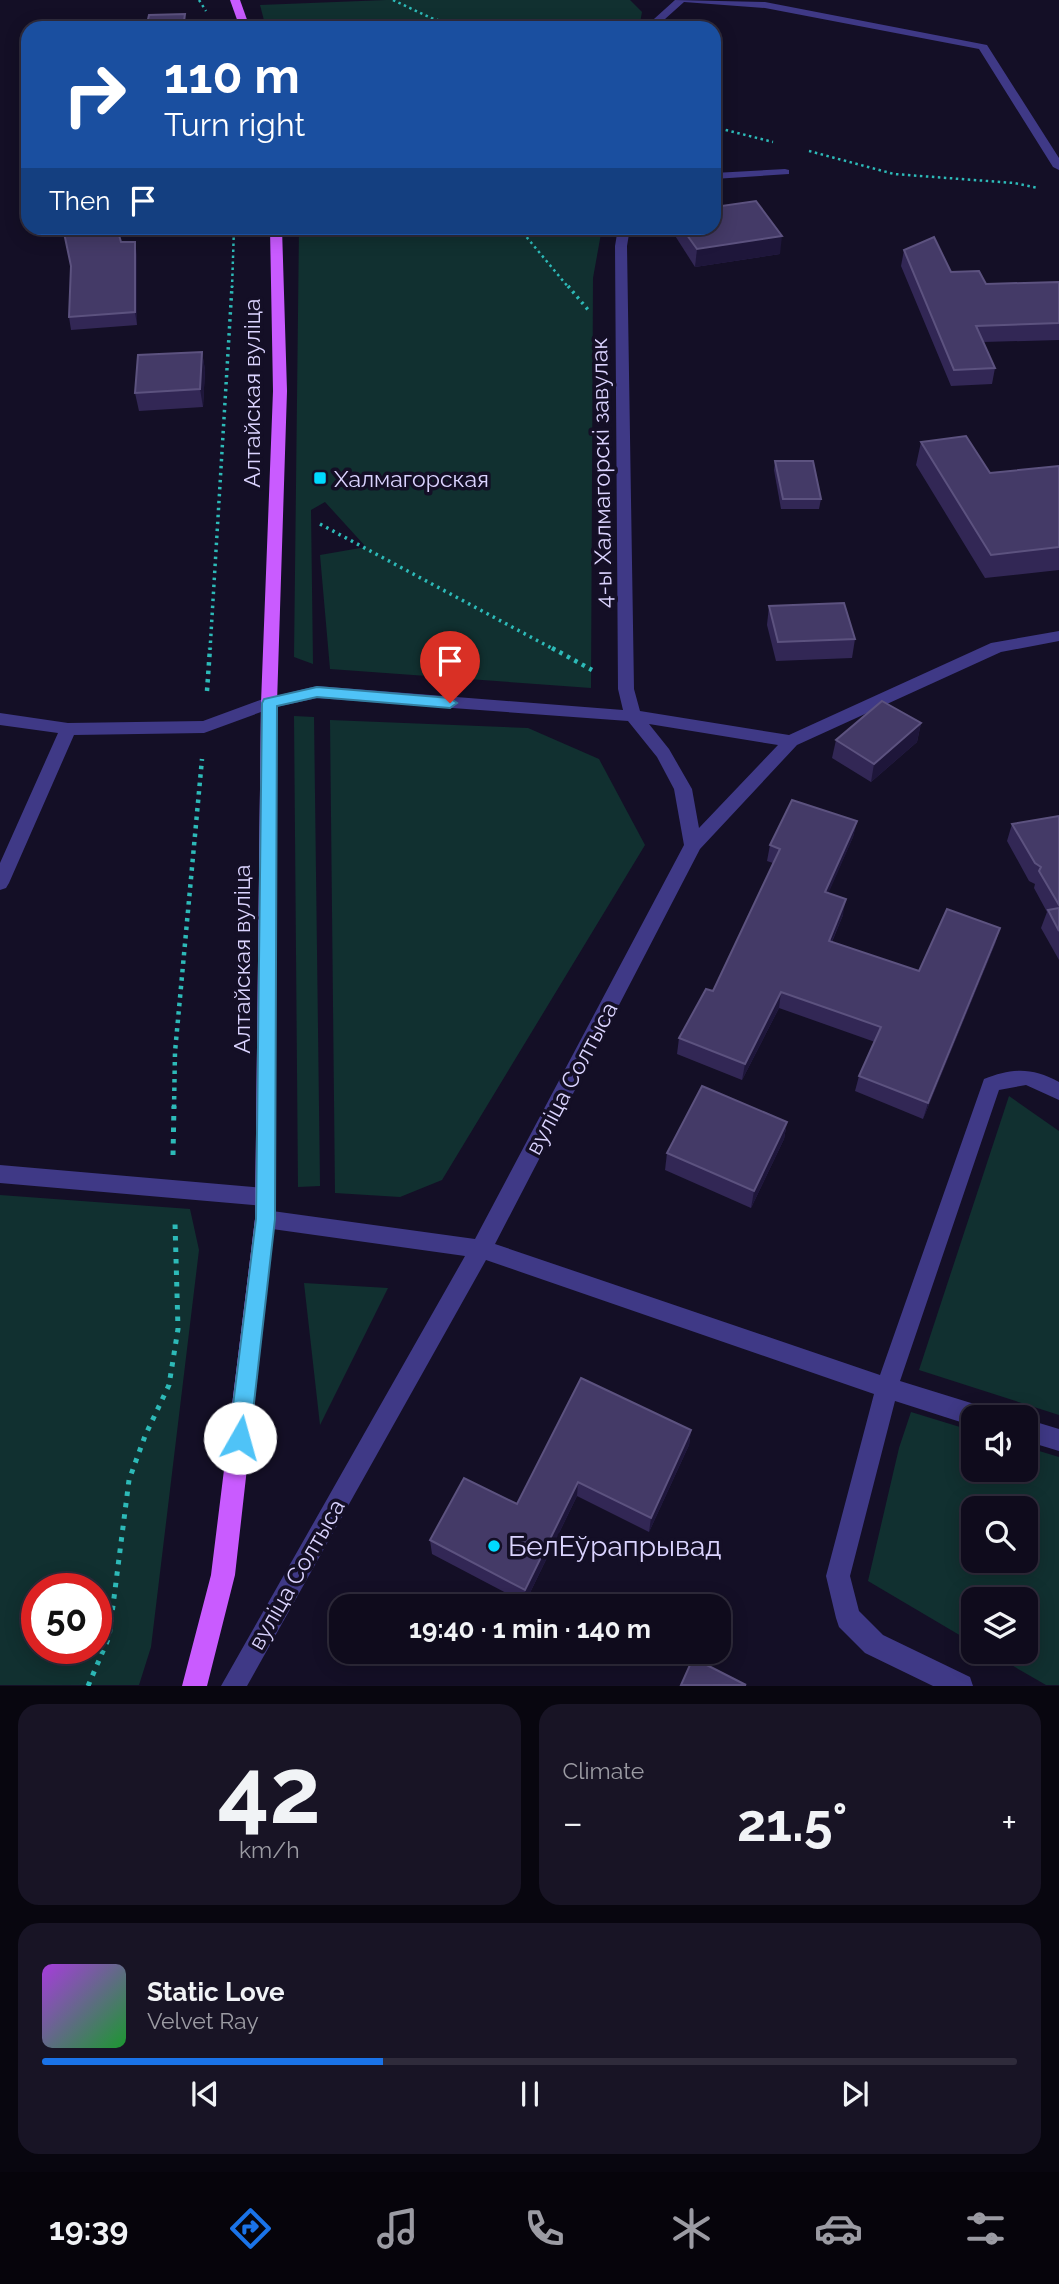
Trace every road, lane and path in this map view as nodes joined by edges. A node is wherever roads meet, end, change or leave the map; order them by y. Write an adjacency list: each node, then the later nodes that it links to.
1 (193, 0): 2 (path)
2 (207, 0)
3 (236, 0): 7 (main road)
4 (393, 0): 8 (path)
5 (681, 0): 9 (street)
6 (688, 0): 13 (street)
7 (243, 21)
8 (441, 21)
9 (657, 21)
10 (721, 129): 11 (path)
11 (780, 144)
12 (806, 151): 16 (path)
13 (1059, 167)
14 (785, 172): 15 (street)
15 (721, 176)
16 (1048, 190)
17 (234, 235): 28 (path)
18 (276, 235): 25 (main road, Алтайская вуліца)
19 (525, 235): 21 (path)
20 (623, 235): 21 (street, 4-ы Халмагорскі завулак)
21 (622, 350): 24 (street, 4-ы Халмагорскі завулак)
22 (320, 524): 24 (path)
23 (1059, 635): 30 (street, вуліца Солтыса)
24 (626, 689): 26 (street, 4-ы Халмагорскі завулак)
25 (269, 703): 26 (street); 28 (street); 36 (main road, Алтайская вуліца)
26 (633, 716): 30 (street); 31 (street)
27 (0, 719): 29 (street)
28 (204, 727): 29 (street); 35 (path)
29 (68, 729): 32 (street)
30 (791, 741): 31 (street, вуліца Солтыса)
31 (693, 845): 38 (street, вуліца Солтыса)
32 (0, 883)
33 (1059, 1092): 39 (street)
34 (0, 1174): 35 (street)
35 (173, 1189): 36 (street); 43 (path)
36 (265, 1197): 37 (main road, Алтайская вуліца)
37 (265, 1219): 38 (street); 44 (main road, Алтайская вуліца)
38 (481, 1249): 39 (street); 45 (street, вуліца Солтыса)
39 (887, 1388): 40 (street); 46 (street)
40 (961, 1411)
41 (1038, 1434): 42 (street)
42 (1059, 1440)
43 (88, 1685)
44 (194, 1685)
45 (233, 1685)
46 (961, 1685)

